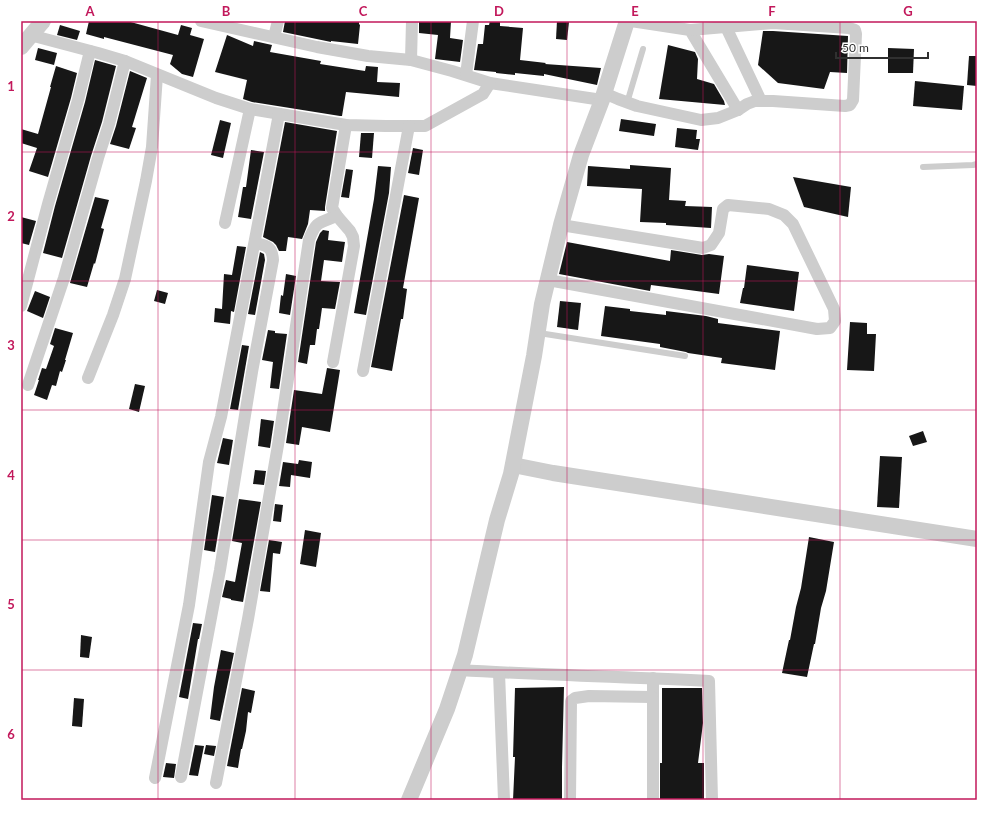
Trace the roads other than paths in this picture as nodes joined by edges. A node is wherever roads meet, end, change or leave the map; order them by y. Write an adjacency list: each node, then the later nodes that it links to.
1 (44, 21): 11 (street)
2 (201, 21): 10 (street)
3 (278, 21): 10 (street)
4 (412, 21): 14 (street)
5 (473, 21): 17 (street)
6 (626, 21): 19 (street)
7 (632, 21): 9 (street)
8 (726, 27): 9 (street); 20 (street); 20 (street)
9 (690, 30): 23 (street)
10 (274, 37): 14 (street)
11 (26, 41): 13 (street)
12 (643, 49): 21 (lane)
13 (90, 51): 15 (street); 34 (street)
14 (411, 60): 17 (street)
15 (125, 61): 16 (street); 40 (street)
16 (157, 75): 22 (street); 39 (street)
17 (466, 75): 18 (street)
18 (490, 82): 19 (street); 26 (street)
19 (603, 96): 21 (street); 31 (street)
20 (761, 101): 23 (street)
21 (627, 103): 23 (street)
22 (250, 109): 24 (street); 30 (street)
23 (738, 110)
24 (279, 114): 25 (street); 32 (street)
25 (346, 125): 26 (street); 29 (street)
26 (409, 126): 38 (street)
27 (977, 164): 28 (lane)
28 (923, 167)
29 (337, 216): 37 (street); 49 (street)
30 (224, 223)
31 (561, 225): 33 (street); 33 (street)
32 (254, 243): 47 (street); 48 (street)
33 (548, 280): 35 (street)
34 (21, 306)
35 (538, 332): 36 (lane); 41 (street)
36 (685, 356)
37 (333, 362)
38 (363, 371)
39 (88, 378)
40 (28, 385)
41 (513, 465): 42 (street); 43 (street)
42 (977, 539)
43 (460, 670): 44 (street); 50 (street)
44 (499, 673): 45 (street); 51 (street)
45 (653, 678): 46 (street); 54 (street)
46 (652, 697): 52 (street); 53 (street)
47 (181, 777)
48 (155, 778)
49 (216, 783)
50 (409, 800)
51 (504, 800)
52 (570, 800)
53 (653, 800)
54 (712, 800)

